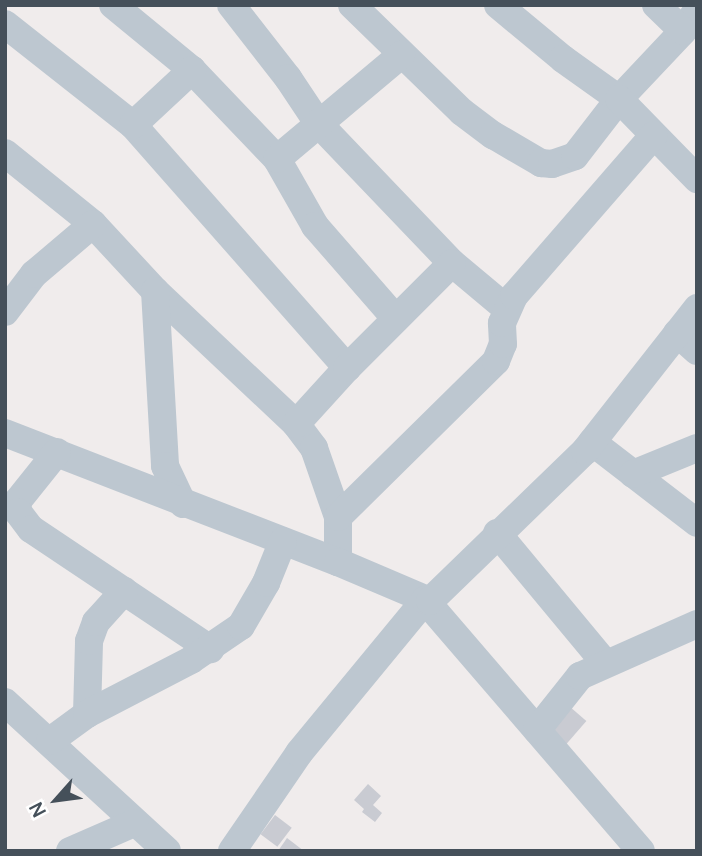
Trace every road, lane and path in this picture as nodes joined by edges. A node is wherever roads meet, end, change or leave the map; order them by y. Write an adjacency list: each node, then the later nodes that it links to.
1 (113, 5): 9 (street)
2 (231, 5): 11 (street)
3 (352, 5): 8 (street)
4 (498, 5): 10 (street)
5 (656, 5): 6 (street)
6 (690, 20): 10 (street)
7 (5, 24): 12 (street)
8 (401, 55): 10 (street); 11 (street)
9 (192, 71): 12 (street); 15 (street)
10 (619, 99): 13 (street)
11 (318, 123): 15 (street); 18 (street)
12 (133, 125): 25 (street)
13 (654, 135): 16 (street); 21 (street)
14 (5, 153): 17 (street)
15 (277, 159): 23 (street)
16 (697, 179)
17 (93, 224): 19 (street); 22 (street)
18 (452, 263): 21 (street); 23 (street)
19 (155, 291): 26 (street); 32 (street)
20 (697, 308): 24 (street)
21 (507, 309): 33 (street)
22 (5, 312)
23 (396, 318): 25 (street)
24 (687, 342): 28 (street)
25 (347, 368): 26 (street)
26 (296, 424): 33 (street)
27 (5, 433): 30 (street)
28 (592, 442): 31 (street); 35 (street)
29 (697, 448): 31 (street)
30 (57, 452): 32 (street); 38 (street)
31 (633, 474): 34 (street)
32 (183, 504): 36 (street)
33 (338, 517): 37 (street)
34 (697, 523)
35 (497, 533): 39 (street); 42 (street)
36 (283, 541): 37 (street); 41 (street)
37 (338, 562): 39 (street)
38 (124, 591): 41 (street); 44 (street)
39 (428, 600): 45 (street); 50 (street)
40 (697, 624): 42 (street)
41 (210, 649): 44 (street)
42 (604, 662): 45 (street)
43 (5, 702): 46 (street)
44 (87, 714): 46 (street)
45 (537, 730): 51 (street)
46 (50, 741): 47 (street)
47 (134, 823): 48 (street); 49 (street)
48 (70, 851)
49 (167, 851)
50 (232, 851)
51 (641, 851)

